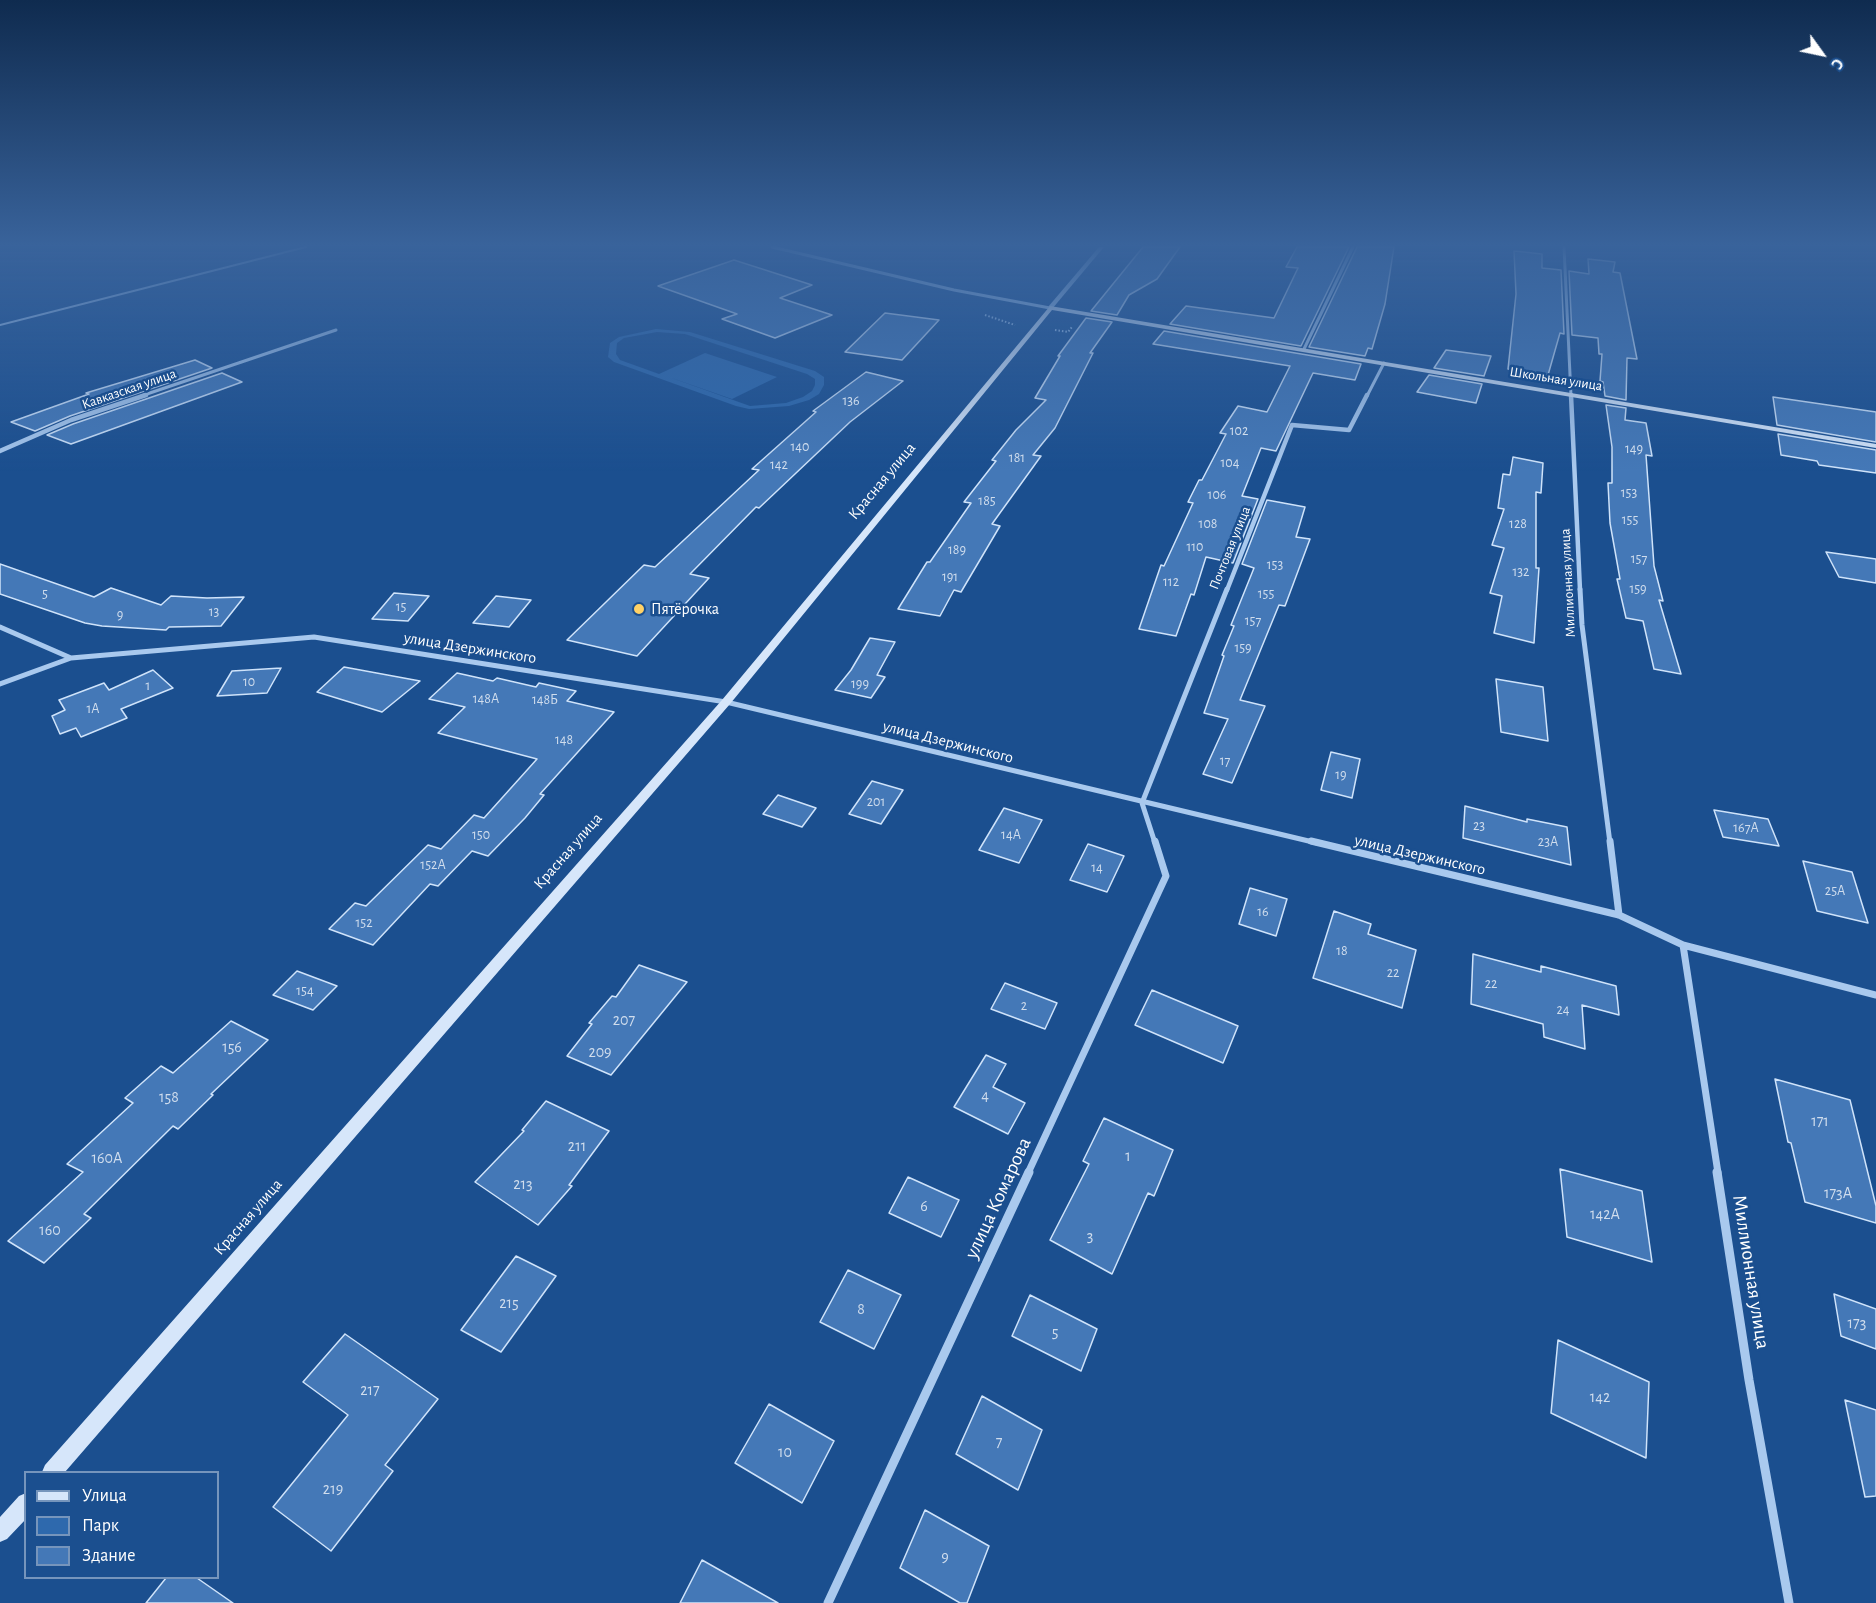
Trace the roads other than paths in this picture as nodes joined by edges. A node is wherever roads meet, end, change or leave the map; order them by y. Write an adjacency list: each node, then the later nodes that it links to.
1 (1039, 322): 14 (main road, Красная улица)
2 (1129, 322): 6 (main road, Школьная улица)
3 (1317, 322): 6 (street)
4 (1569, 322): 8 (street, Миллионная улица)
5 (336, 330): 10 (street, Кавказская улица)
6 (1304, 350): 7 (main road, Школьная улица)
7 (1384, 363): 8 (main road, Школьная улица); 15 (street, Почтовая улица)
8 (1573, 394): 9 (main road, Школьная улица); 16 (street, Миллионная улица)
9 (1876, 446)
10 (0, 451)
11 (0, 627): 12 (street, улица Дзержинского)
12 (71, 658): 13 (street); 14 (street, улица Дзержинского)
13 (0, 684)
14 (726, 702): 15 (street, улица Дзержинского); 19 (main road, Красная улица)
15 (1142, 803): 16 (street, улица Дзержинского); 22 (street, улица Комарова)
16 (1619, 915): 17 (street, улица Дзержинского)
17 (1683, 945): 18 (street, улица Дзержинского); 23 (street, Миллионная улица)
18 (1876, 995)
19 (54, 1471)
20 (24, 1505): 21 (main road)
21 (0, 1532)
22 (828, 1603)
23 (1789, 1603)

